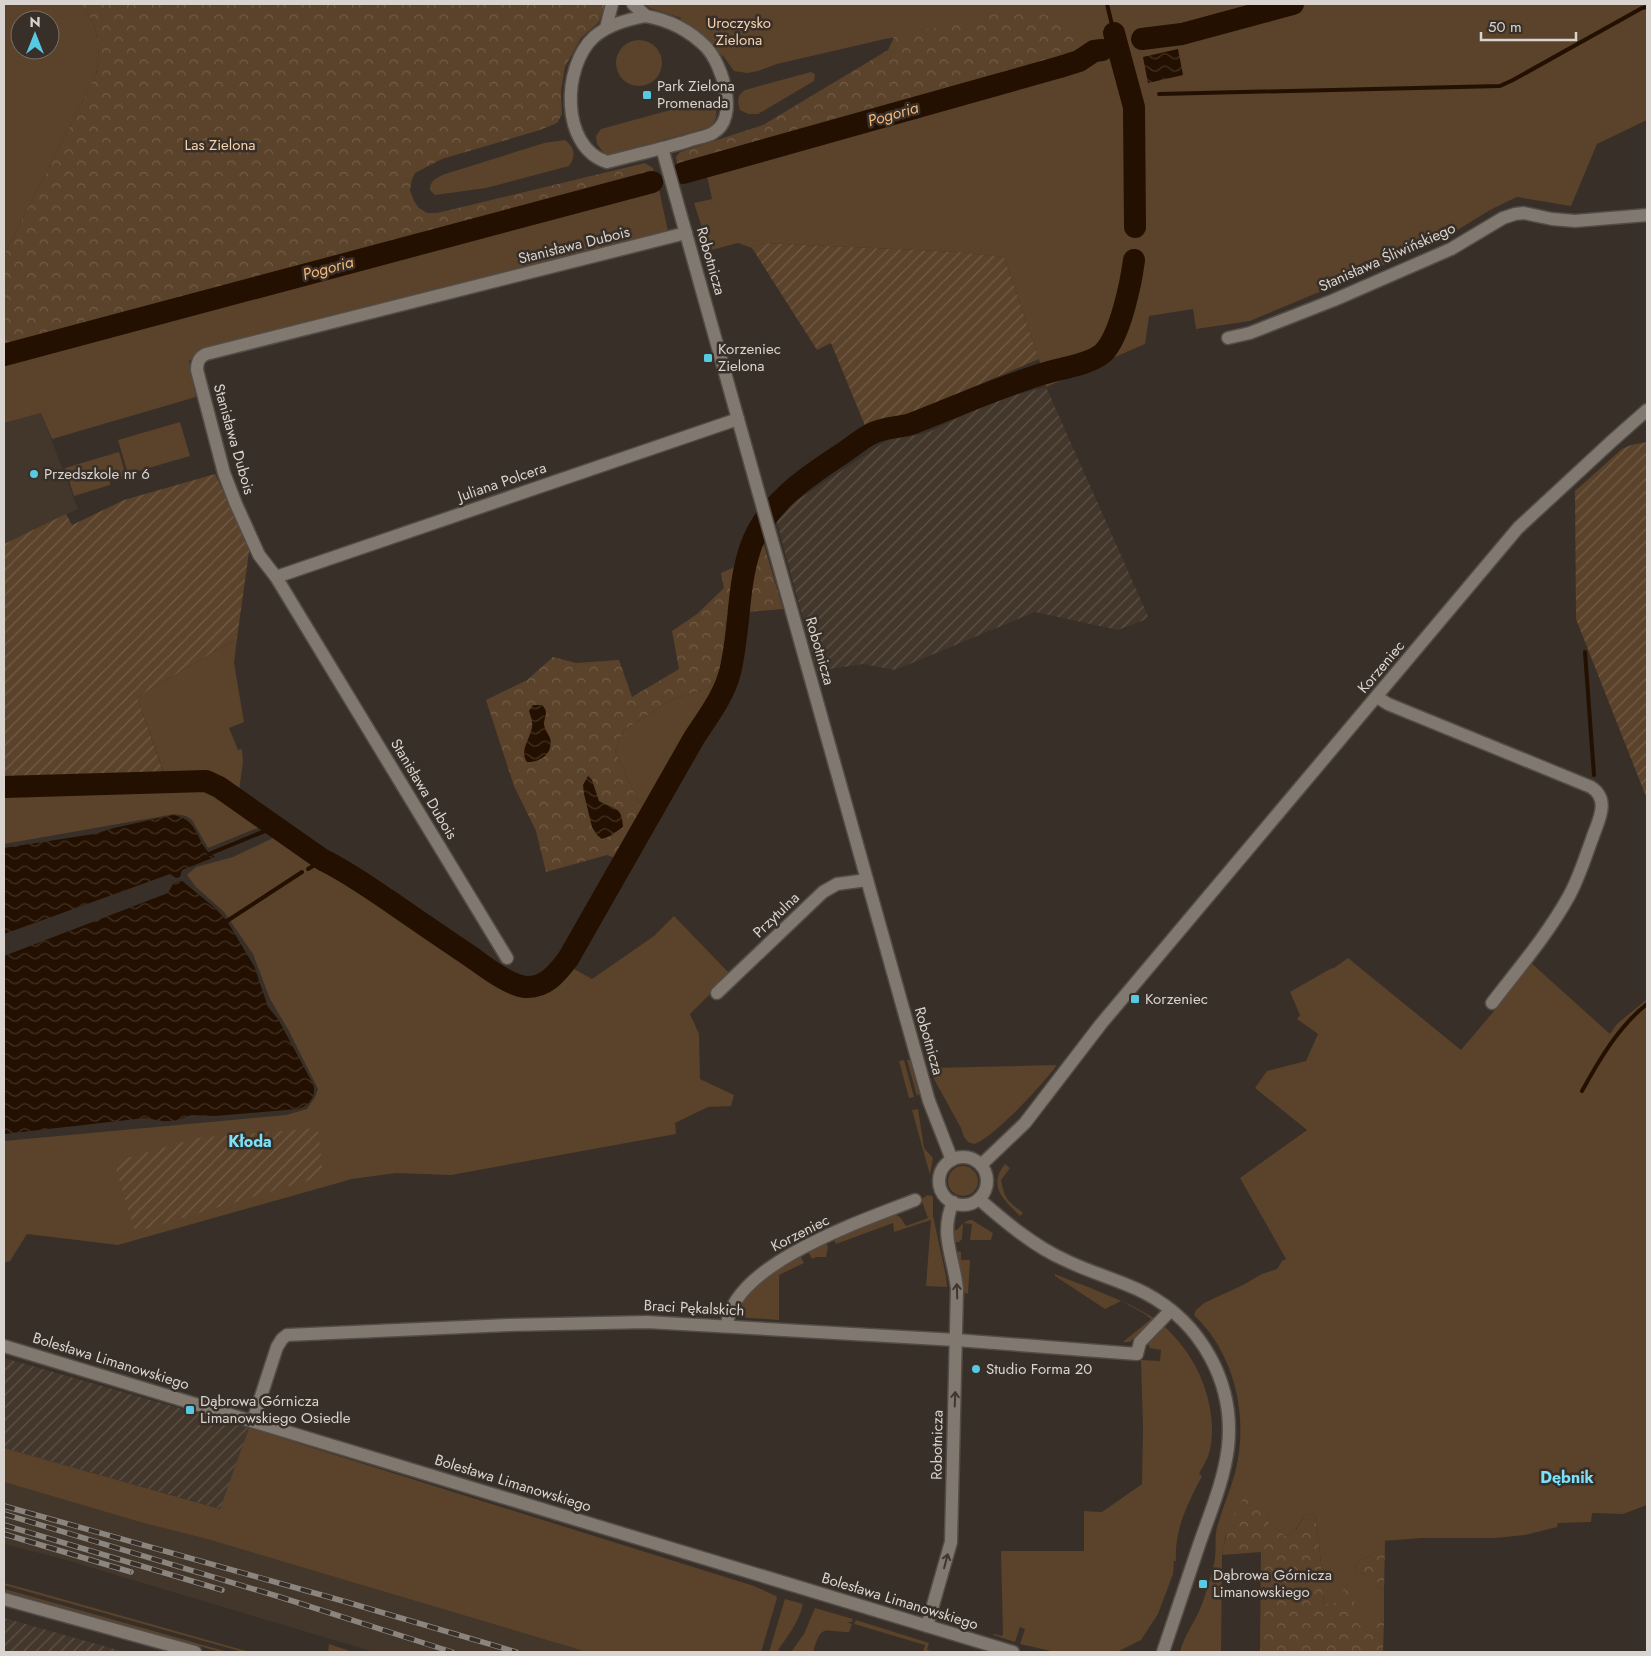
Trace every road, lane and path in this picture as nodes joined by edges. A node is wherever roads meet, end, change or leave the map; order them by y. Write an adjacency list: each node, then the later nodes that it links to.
1 (612, 4): 4 (street)
2 (633, 4): 3 (street)
3 (646, 16): 4 (street); 5 (street)
4 (606, 28): 5 (street)
5 (662, 148): 7 (street, Robotnicza)
6 (1647, 215): 8 (street, Stanisława Śliwińskiego)
7 (686, 233): 10 (street, Robotnicza); 11 (street, Stanisława Dubois)
8 (1228, 338)
9 (1647, 410): 12 (street, Korzeniec)
10 (738, 419): 11 (street, Juliana Polcera); 13 (street, Robotnicza)
11 (276, 577): 14 (street, Stanisława Dubois)
12 (1377, 697): 16 (street); 18 (street, Korzeniec)
13 (867, 880): 15 (street, Przytulna); 17 (street, Robotnicza)
14 (507, 958)
15 (717, 993)
16 (1492, 1003)
17 (952, 1160): 18 (street); 21 (street)
18 (981, 1165): 19 (street)
19 (979, 1199): 21 (street); 22 (street)
20 (915, 1200): 23 (street, Korzeniec)
21 (953, 1202): 24 (street, Robotnicza, one-way to 21)
22 (1171, 1310): 24 (street, Braci Pękalskich); 31 (street)
23 (727, 1325): 24 (street, Braci Pękalskich); 26 (street, Braci Pękalskich)
24 (956, 1340): 28 (street, Robotnicza, one-way to 24)
25 (4, 1346): 26 (street, Bolesława Limanowskiego)
26 (253, 1421): 28 (street, Bolesława Limanowskiego)
27 (4, 1599): 29 (street)
28 (927, 1626): 30 (street, Bolesława Limanowskiego)
29 (195, 1652)
30 (1013, 1652)
31 (1163, 1652)

